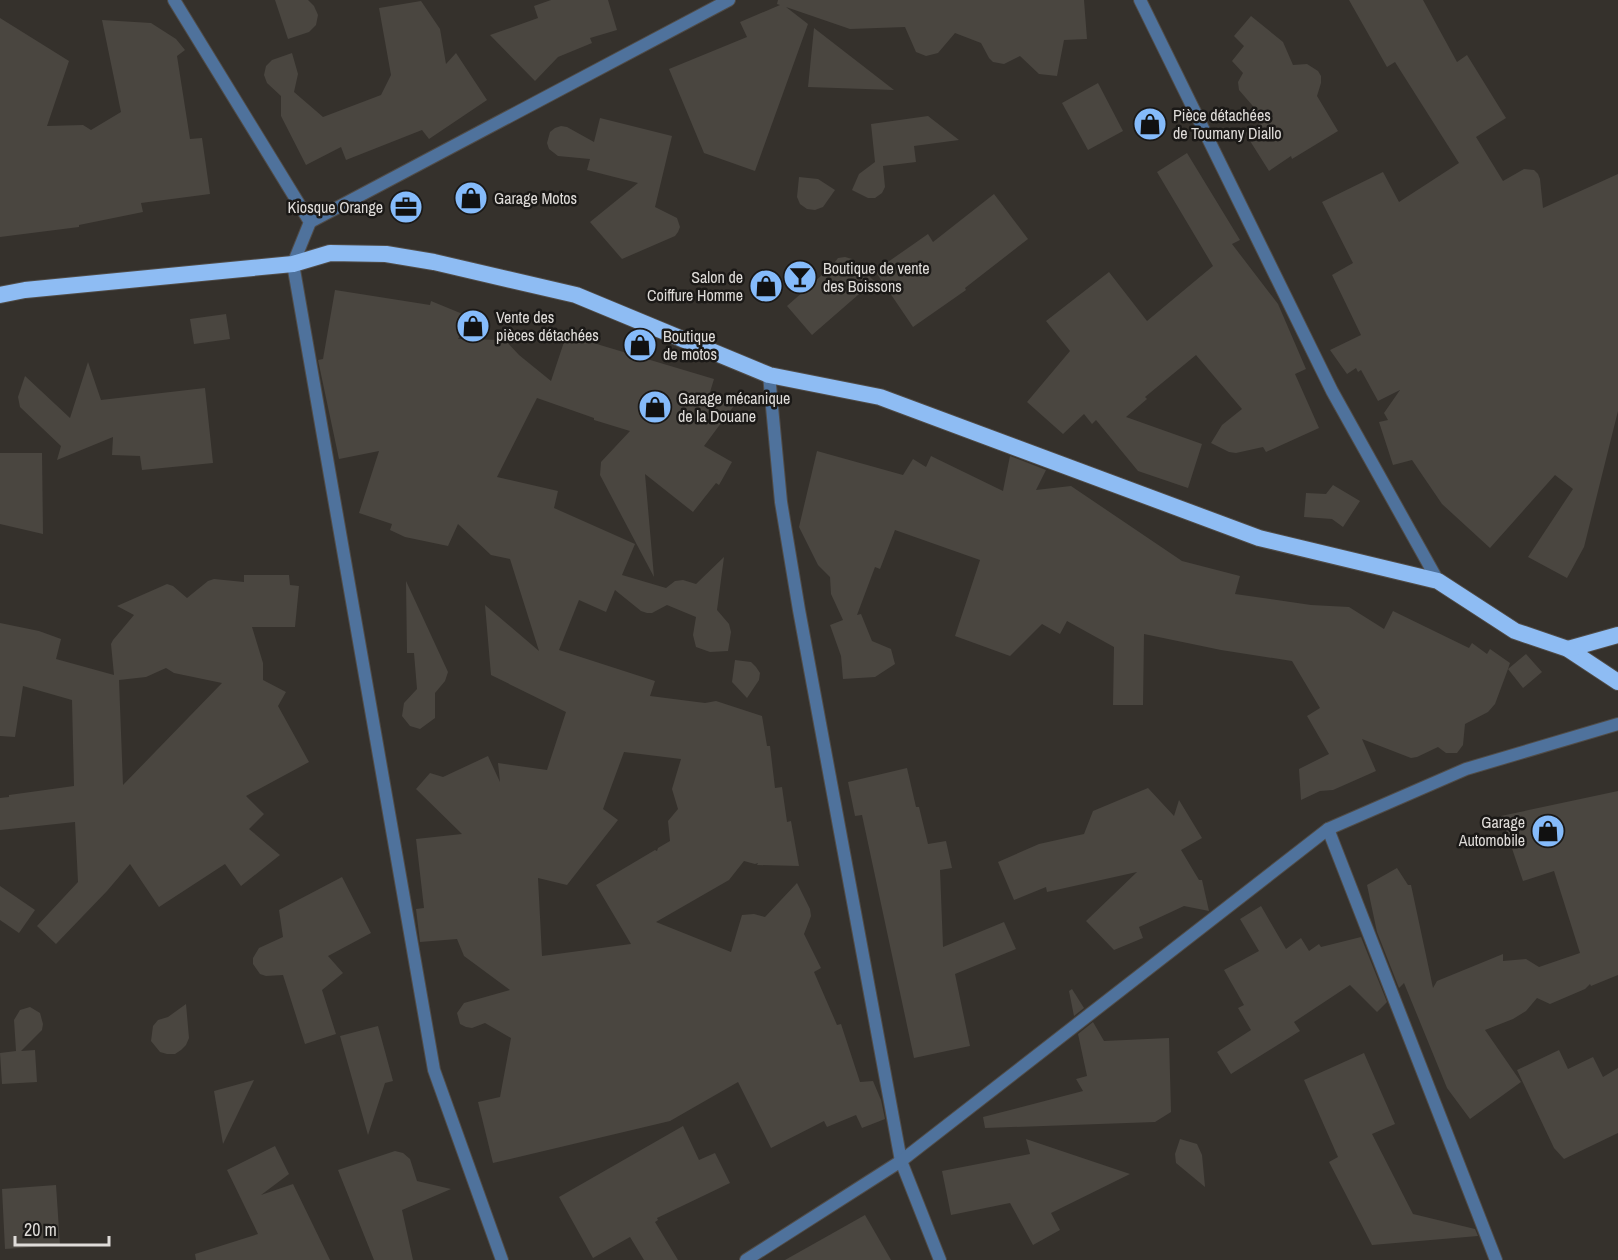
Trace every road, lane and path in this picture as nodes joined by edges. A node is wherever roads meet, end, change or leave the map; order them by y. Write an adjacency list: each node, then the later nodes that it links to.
1 (174, 0): 4 (street)
2 (729, 0): 4 (street)
3 (1140, 0): 8 (street)
4 (310, 222): 5 (street)
5 (293, 264): 6 (highway); 7 (highway); 15 (street)
6 (0, 295)
7 (769, 375): 8 (highway); 14 (street)
8 (1438, 581): 10 (highway)
9 (1618, 634): 10 (highway)
10 (1568, 649): 11 (highway)
11 (1618, 682)
12 (1618, 724): 13 (street)
13 (1328, 829): 14 (street); 18 (street)
14 (901, 1161): 16 (street); 17 (street)
15 (502, 1260)
16 (746, 1260)
17 (940, 1260)
18 (1496, 1260)

